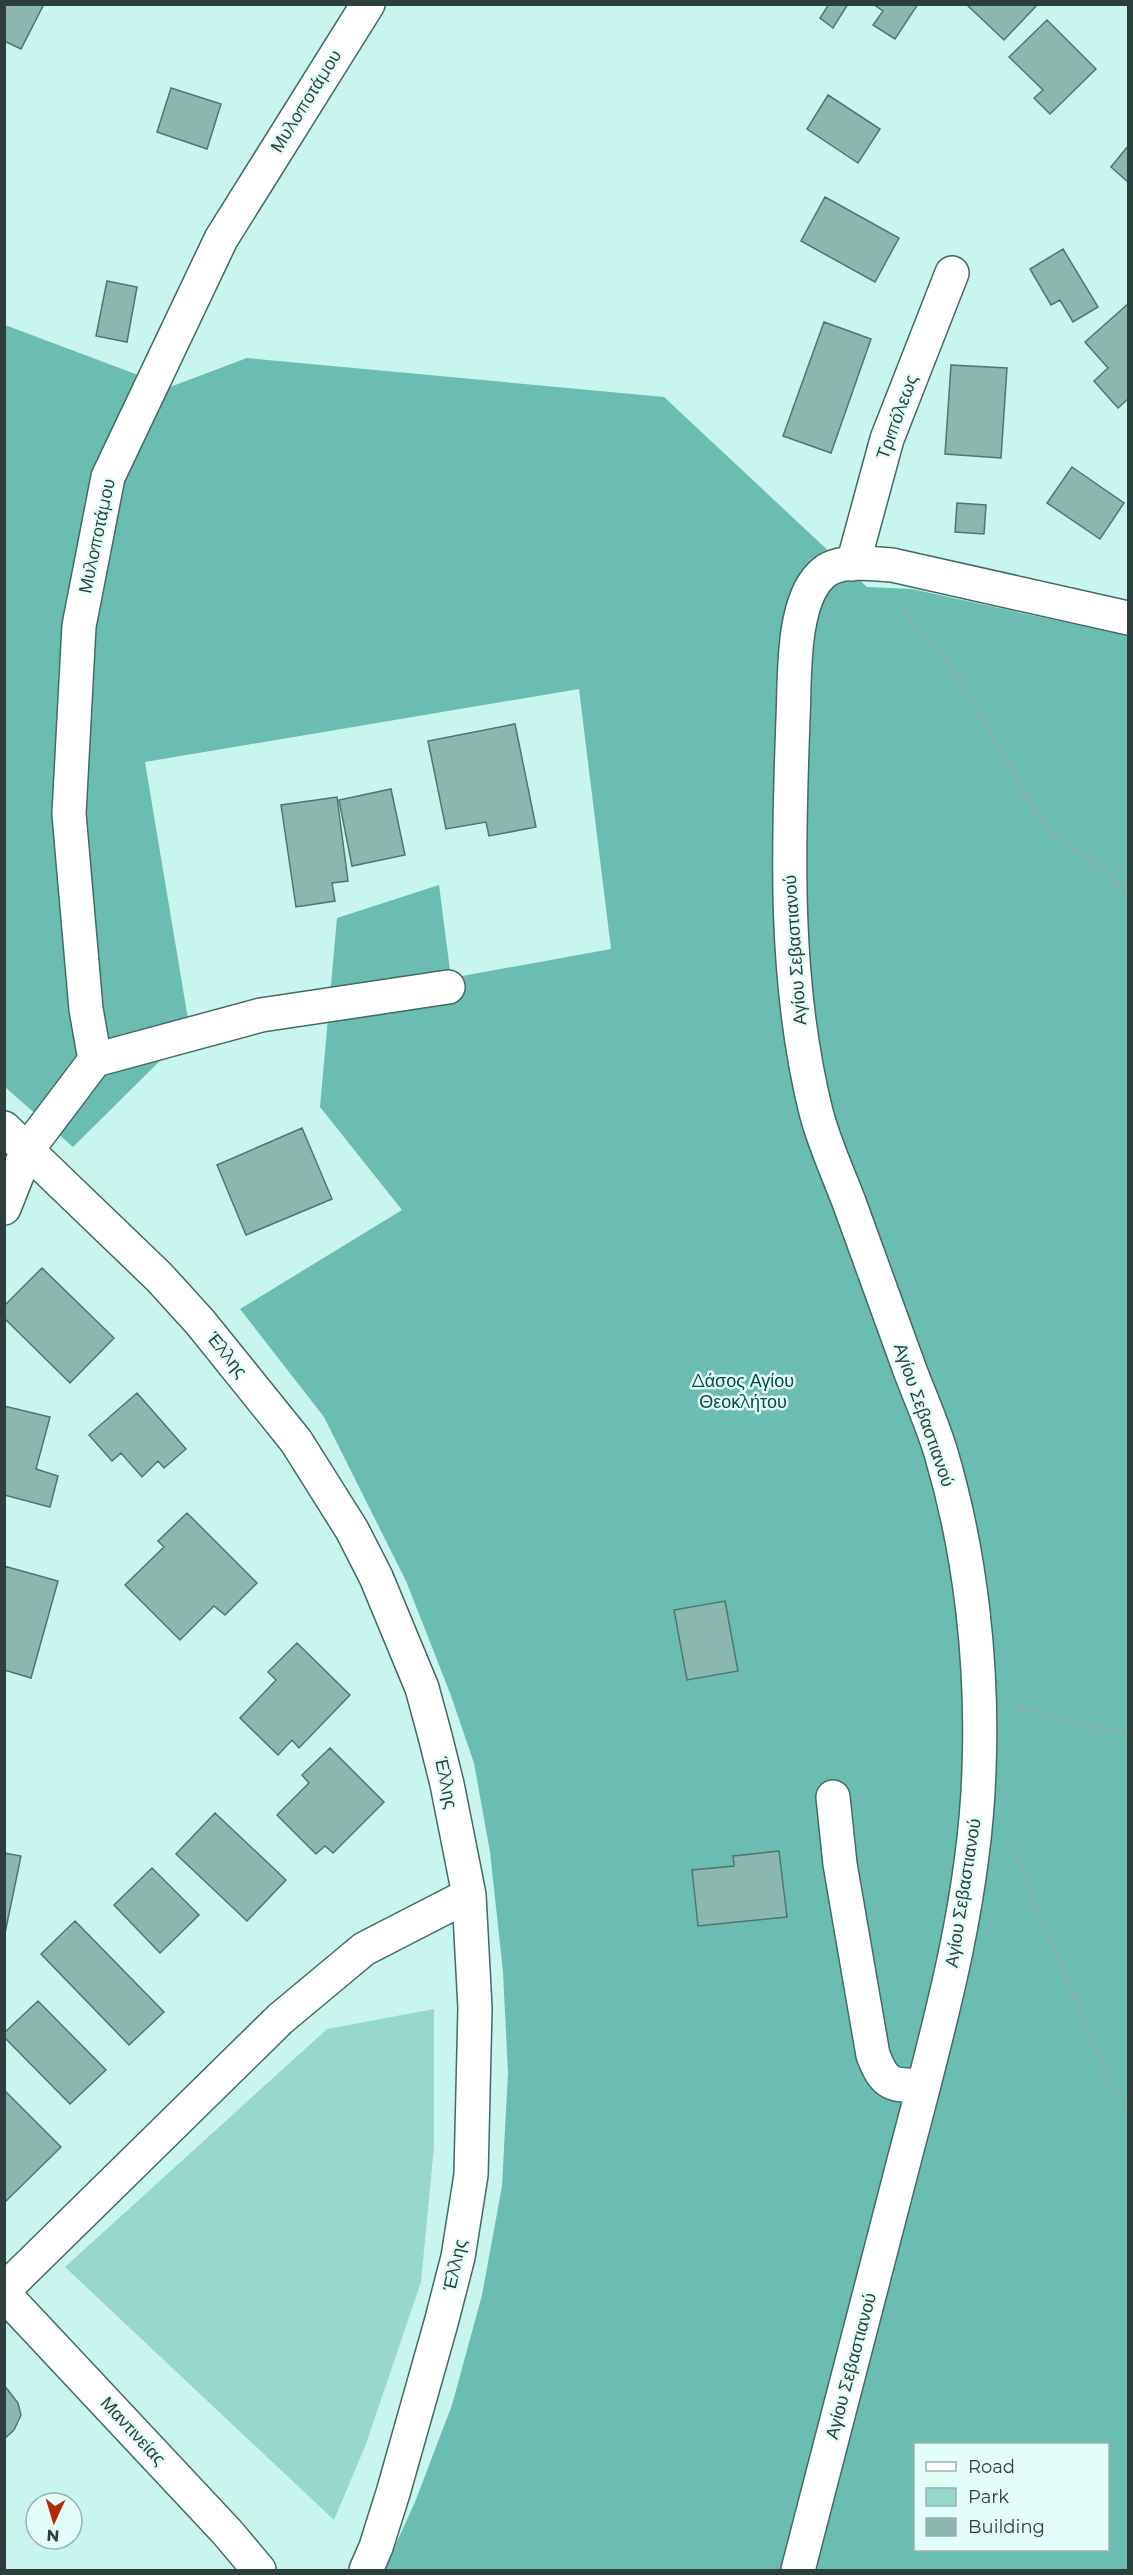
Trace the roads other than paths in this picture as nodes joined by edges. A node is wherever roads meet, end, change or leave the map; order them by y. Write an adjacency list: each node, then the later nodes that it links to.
1 (368, 4): 6 (street, Μυλοποτάμου)
2 (952, 273): 3 (street, Τριπόλεως)
3 (853, 564): 4 (street, Αγίου Σεβαστιανού); 11 (street, Αγίου Σεβαστιανού)
4 (1128, 618)
5 (448, 987): 6 (street)
6 (95, 1060): 7 (street)
7 (16, 1139): 8 (street); 10 (street, Έλλης)
8 (4, 1208)
9 (833, 1797): 11 (street)
10 (469, 1895): 12 (street); 14 (street, Έλλης)
11 (924, 2085): 15 (street, Αγίου Σεβαστιανού)
12 (4, 2292): 13 (street, Μαντινείας)
13 (259, 2571)
14 (366, 2571)
15 (798, 2571)

